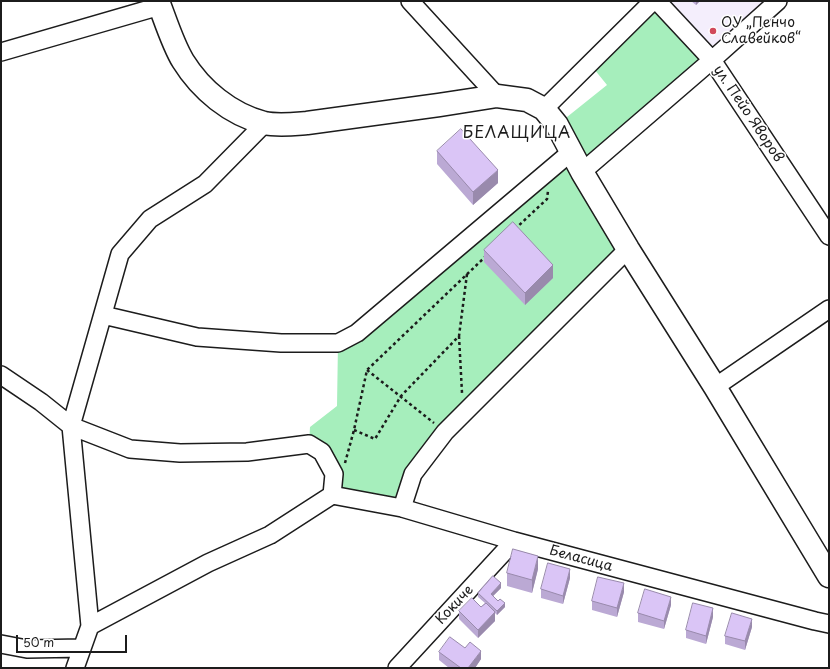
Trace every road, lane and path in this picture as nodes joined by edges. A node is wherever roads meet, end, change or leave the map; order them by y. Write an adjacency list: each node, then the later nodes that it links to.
1 (410, 1): 8 (street)
2 (653, 1): 9 (street)
3 (657, 1): 7 (street, ул. Пейо Яворов)
4 (778, 1): 7 (street)
5 (159, 4): 6 (street); 10 (street)
6 (1, 52)
7 (712, 60): 13 (street); 15 (street, ул. Пейо Яворов)
8 (497, 96): 9 (street); 10 (street)
9 (544, 109): 11 (street)
10 (265, 123): 20 (street)
11 (571, 152): 12 (street); 13 (street)
12 (555, 166): 14 (path); 20 (street)
13 (582, 172): 16 (street)
14 (513, 231)
15 (829, 236)
16 (628, 249): 24 (street); 26 (street)
17 (490, 253): 18 (path)
18 (467, 274): 21 (path); 22 (path)
19 (829, 309): 24 (street)
20 (103, 315): 27 (street)
21 (459, 336): 25 (path); 26 (path)
22 (367, 370): 25 (path); 28 (path)
23 (1, 375): 27 (street)
24 (715, 387): 34 (street)
25 (401, 396): 28 (path); 29 (path)
26 (462, 414): 29 (street)
27 (71, 426): 31 (street); 36 (street)
28 (354, 430): 30 (path)
29 (445, 432): 32 (street)
30 (344, 466)
31 (332, 494): 32 (street, Беласица); 36 (street)
32 (402, 508): 33 (street, Беласица)
33 (514, 541): 35 (street, Беласица); 39 (street, Кокиче)
34 (829, 576)
35 (829, 624)
36 (90, 626): 38 (street)
37 (1, 644): 38 (street)
38 (82, 648): 40 (street)
39 (406, 665)
40 (75, 668)

